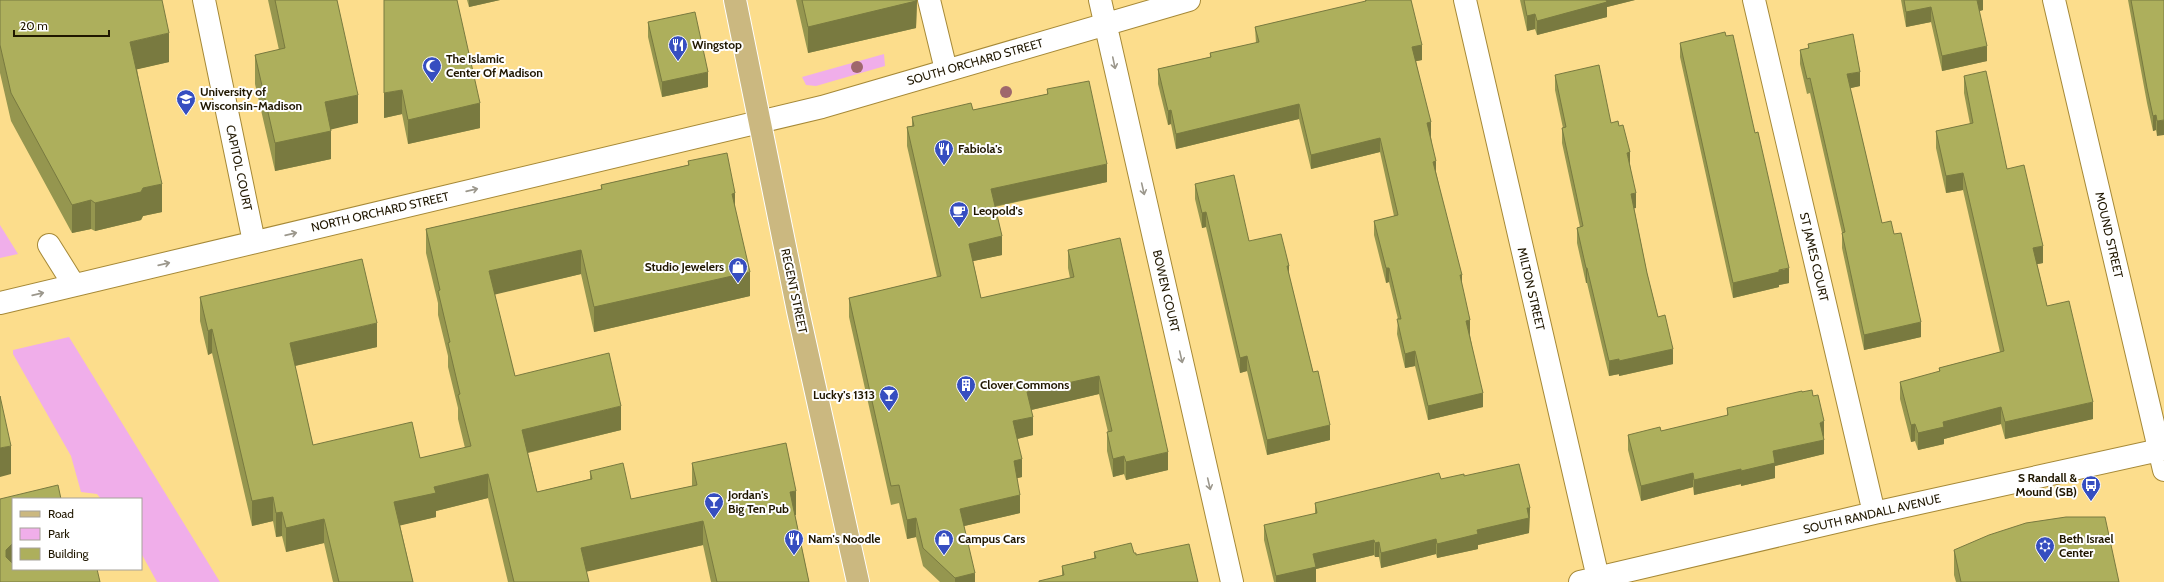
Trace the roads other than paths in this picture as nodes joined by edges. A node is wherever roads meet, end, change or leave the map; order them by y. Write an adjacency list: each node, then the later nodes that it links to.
1 (204, 0): 12 (street, CAPITOL COURT)
2 (735, 0): 11 (main road, REGENT STREET)
3 (929, 0): 10 (street)
4 (1100, 0): 9 (street, BOWEN COURT)
5 (1189, 0): 9 (street, SOUTH ORCHARD STREET)
6 (1465, 0): 18 (street, MILTON STREET)
7 (1754, 0): 17 (street, ST JAMES COURT)
8 (2054, 0): 16 (street, MOUND STREET)
9 (1105, 24): 10 (street, SOUTH ORCHARD STREET); 20 (street, BOWEN COURT, one-way to 20)
10 (946, 70): 11 (street, SOUTH ORCHARD STREET)
11 (760, 121): 12 (street, NORTH ORCHARD STREET, one-way to 11); 19 (main road, REGENT STREET)
12 (254, 242): 14 (street, NORTH ORCHARD STREET, one-way to 12)
13 (49, 245): 14 (street)
14 (74, 285): 15 (street, NORTH ORCHARD STREET, one-way to 14)
15 (0, 303)
16 (2162, 456): 17 (street, SOUTH RANDALL AVENUE)
17 (1874, 513): 18 (street, SOUTH RANDALL AVENUE)
18 (1589, 580)
19 (858, 582)
20 (1232, 582)

